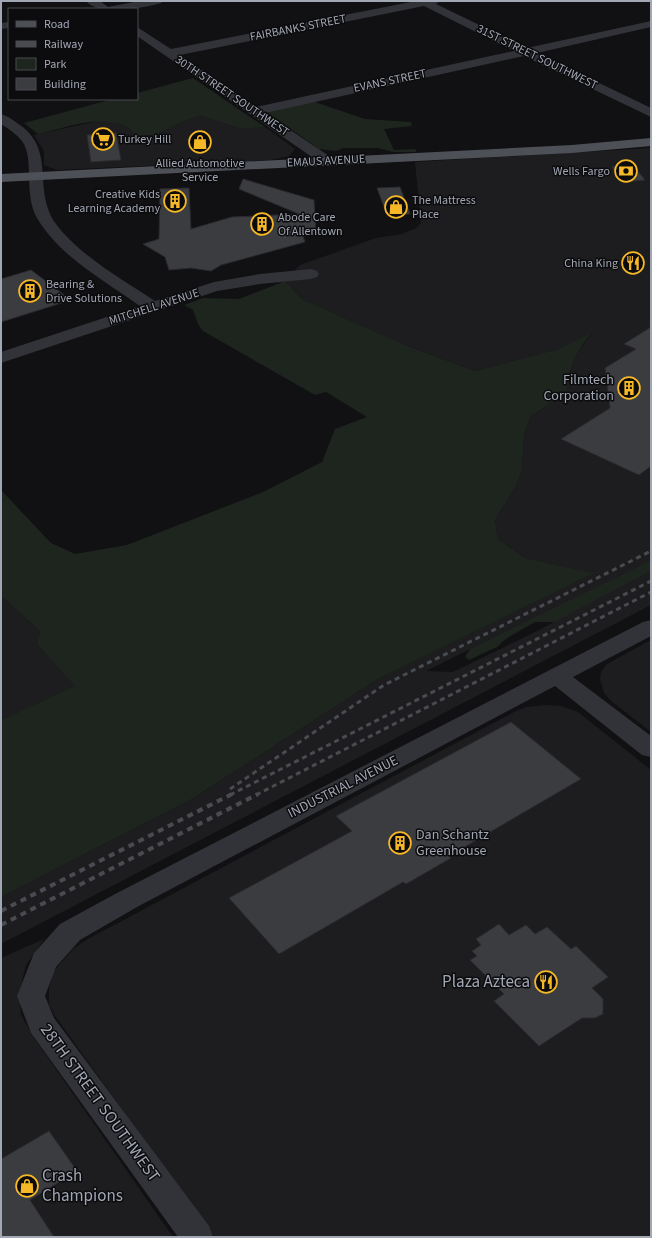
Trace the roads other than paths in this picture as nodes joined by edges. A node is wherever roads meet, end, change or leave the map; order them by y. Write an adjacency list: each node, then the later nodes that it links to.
1 (92, 1): 4 (street)
2 (157, 1): 5 (street)
3 (427, 2): 8 (street, 31ST STREET SOUTHWEST); 9 (street, FAIRBANKS STREET)
4 (102, 8)
5 (118, 8)
6 (651, 24): 8 (street, EVANS STREET)
7 (138, 32): 9 (street, 30TH STREET SOUTHWEST)
8 (526, 51): 11 (street, 31ST STREET SOUTHWEST); 12 (street, EVANS STREET)
9 (170, 53): 12 (street, 30TH STREET SOUTHWEST)
10 (651, 101): 11 (street)
11 (635, 105): 13 (street, 31ST STREET SOUTHWEST)
12 (255, 111): 16 (street, 30TH STREET SOUTHWEST)
13 (651, 113)
14 (1, 118): 17 (street)
15 (651, 142): 16 (main road, EMAUS AVENUE)
16 (327, 162): 17 (main road, EMAUS AVENUE)
17 (36, 176): 18 (main road, EMAUS AVENUE); 20 (street)
18 (1, 178)
19 (311, 274): 20 (street, MITCHELL AVENUE)
20 (154, 308): 21 (street, MITCHELL AVENUE)
21 (1, 358)
22 (651, 628): 23 (street, INDUSTRIAL AVENUE)
23 (557, 676): 24 (street); 25 (street, INDUSTRIAL AVENUE)
24 (651, 750)
25 (44, 960): 26 (street, 28TH STREET SOUTHWEST)
26 (198, 1237)

